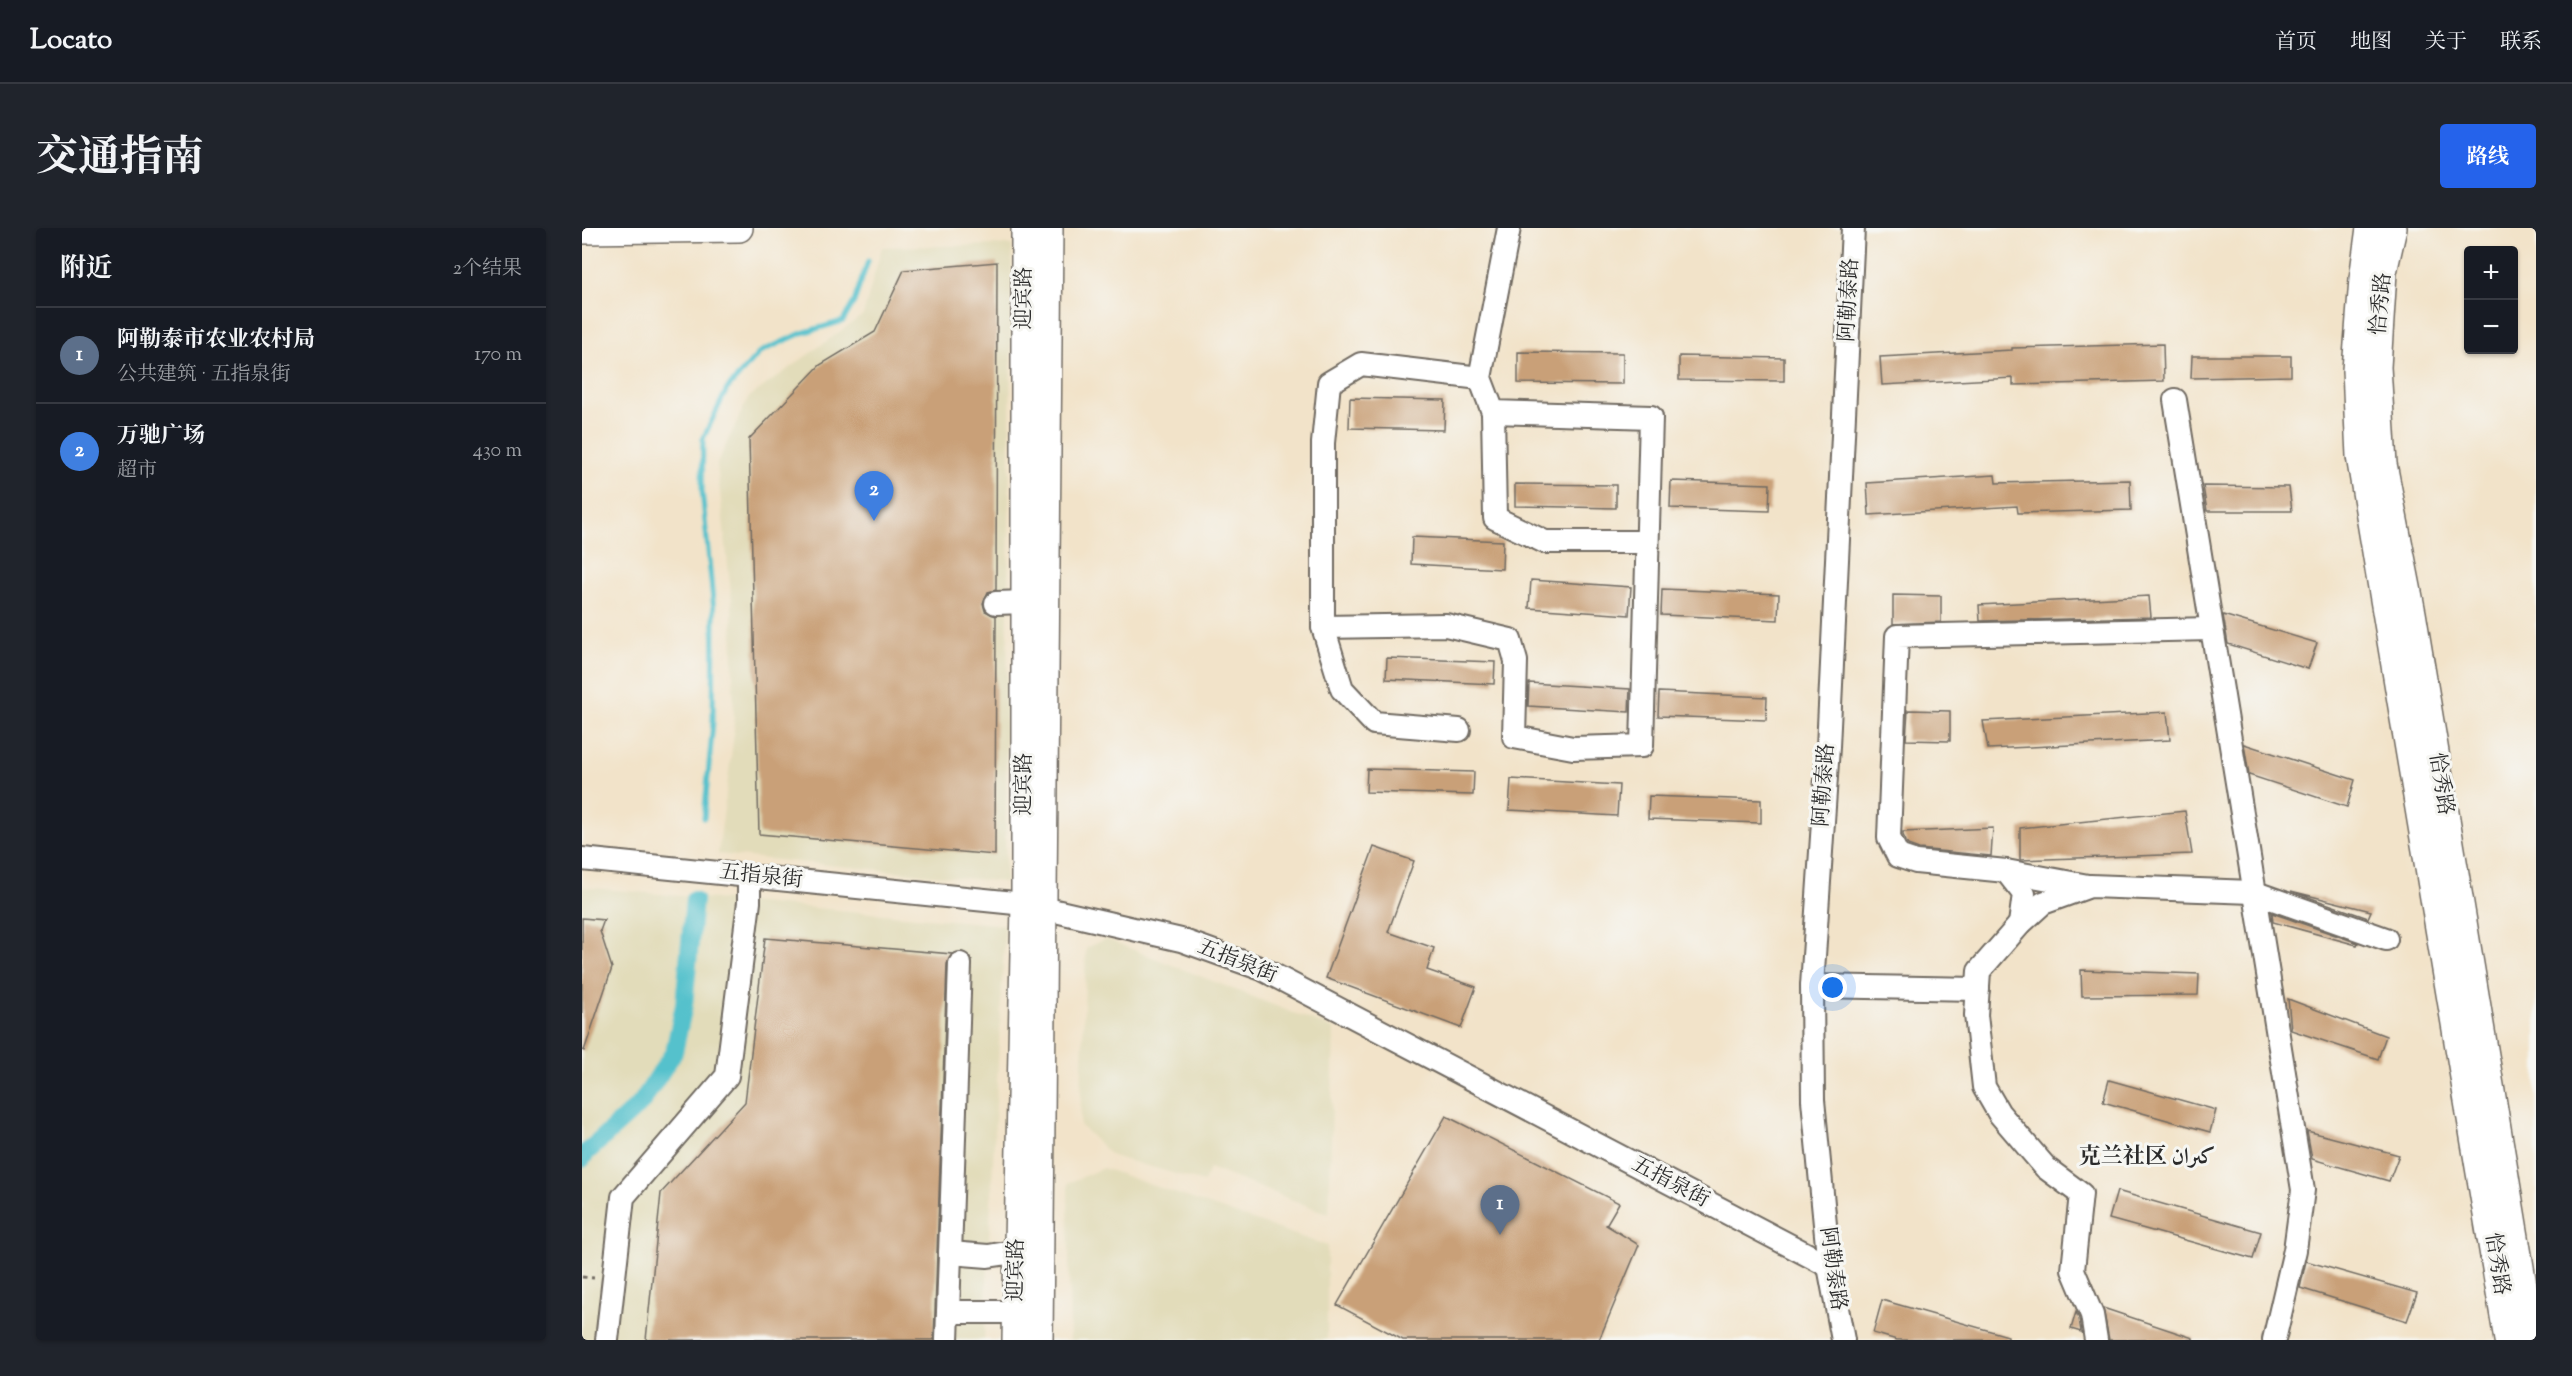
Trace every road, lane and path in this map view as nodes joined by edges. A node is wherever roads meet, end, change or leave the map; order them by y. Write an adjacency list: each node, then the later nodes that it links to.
1 (740, 228): 8 (main road)
2 (1025, 228): 14 (main road, 迎宾路)
3 (1050, 228): 23 (main road, 迎宾路)
4 (1509, 228): 9 (street)
5 (1853, 228): 27 (street, 阿勒泰路)
6 (2370, 228): 41 (main road, 恰秀路)
7 (2393, 228): 42 (main road, 恰秀路)
8 (582, 230)
9 (1480, 378): 11 (street); 15 (street)
10 (2175, 400): 16 (street)
11 (1493, 412): 12 (street); 12 (street)
12 (1647, 542): 15 (street)
13 (996, 603): 14 (street)
14 (1025, 603): 23 (main road, 迎宾路)
15 (1323, 627): 17 (street)
16 (2211, 629): 19 (street); 22 (street)
17 (1459, 730)
18 (582, 859): 20 (street, 五指泉街)
19 (2006, 871): 21 (street); 24 (street)
20 (749, 876): 23 (street, 五指泉街); 34 (street)
21 (2090, 886): 22 (street); 24 (street)
22 (2253, 892): 25 (street); 40 (street)
23 (1034, 906): 29 (main road, 迎宾路); 31 (street, 五指泉街)
24 (2020, 924): 28 (street)
25 (2386, 939)
26 (960, 964): 30 (street)
27 (1812, 987): 28 (street); 31 (street, 阿勒泰路)
28 (1978, 989): 39 (street)
29 (1029, 1249): 30 (street); 33 (main road, 迎宾路)
30 (950, 1253): 32 (street)
31 (1829, 1266): 38 (street, 阿勒泰路)
32 (948, 1312): 33 (street); 35 (street)
33 (1028, 1312): 36 (main road, 迎宾路); 37 (main road, 迎宾路)
34 (607, 1340)
35 (947, 1340)
36 (1016, 1340)
37 (1039, 1340)
38 (1843, 1340)
39 (2096, 1340)
40 (2274, 1340)
41 (2508, 1340)
42 (2532, 1340)

